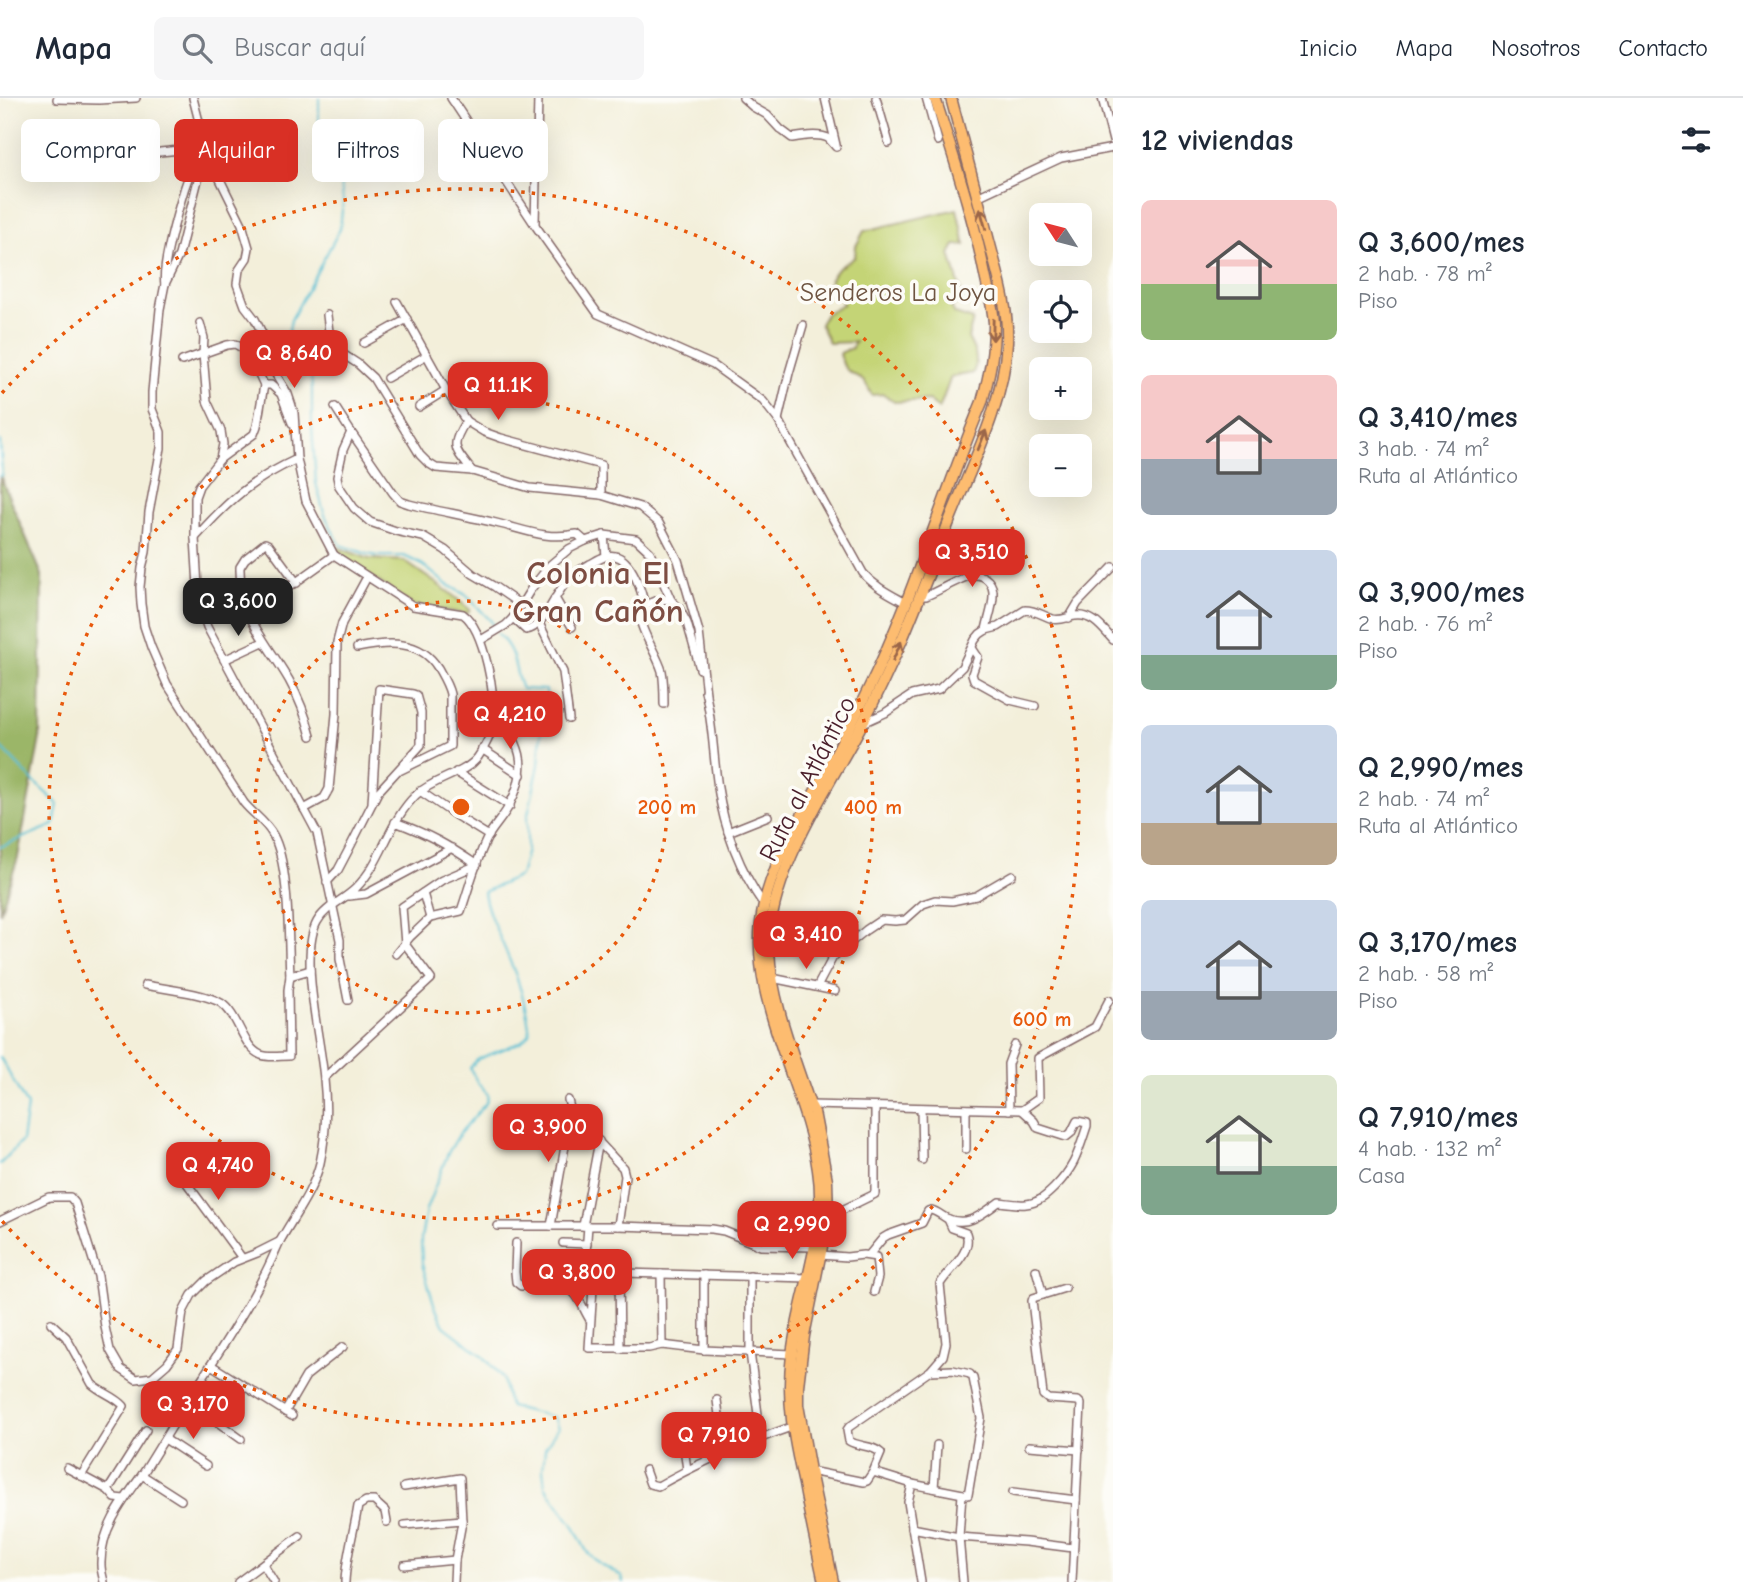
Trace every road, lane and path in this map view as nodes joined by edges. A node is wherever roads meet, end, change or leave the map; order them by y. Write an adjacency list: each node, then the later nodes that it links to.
1 (136, 98): 12 (street)
2 (193, 98): 13 (street)
3 (451, 98): 22 (street)
4 (538, 98): 22 (street)
5 (743, 98): 6 (street)
6 (825, 98)
7 (876, 98): 16 (street)
8 (926, 98): 14 (street)
9 (935, 98): 57 (highway, Ruta al Atlántico, one-way to 57)
10 (951, 98): 21 (highway, Ruta al Atlántico)
11 (1102, 98): 15 (street)
12 (57, 99)
13 (197, 119)
14 (938, 141)
15 (1113, 141)
16 (889, 143)
17 (1113, 148): 21 (street)
18 (187, 182): 23 (street)
19 (198, 182): 23 (street)
20 (219, 182): 40 (street)
21 (977, 197): 54 (highway, Ruta al Atlántico, one-way to 21)
22 (535, 225): 38 (street)
23 (165, 284): 103 (street)
24 (397, 302): 26 (street)
25 (327, 315): 44 (street)
26 (407, 319): 29 (street); 31 (street)
27 (200, 323): 30 (street)
28 (803, 325): 38 (street)
29 (365, 343)
30 (203, 354): 32 (street); 34 (street); 42 (street)
31 (426, 355): 33 (street); 35 (street)
32 (182, 361)
33 (387, 378)
34 (264, 384): 40 (street); 42 (street)
35 (446, 390): 37 (street); 39 (street)
36 (335, 407): 41 (street)
37 (419, 407)
38 (778, 420): 57 (street)
39 (466, 421): 44 (street); 45 (street)
40 (294, 430): 43 (street)
41 (351, 432): 48 (street); 58 (street)
42 (220, 459): 47 (street)
43 (297, 459): 47 (street); 49 (street)
44 (472, 471): 45 (street)
45 (601, 495): 72 (street)
46 (604, 535): 48 (street); 50 (street); 56 (street)
47 (195, 538): 71 (street)
48 (585, 541): 58 (street)
49 (334, 555): 52 (street); 53 (street)
50 (606, 556): 55 (street); 60 (street)
51 (1113, 567): 61 (street)
52 (367, 577): 66 (street); 86 (street)
53 (297, 583): 59 (street); 68 (street)
54 (921, 596): 65 (street); 77 (highway, Ruta al Atlántico, one-way to 54)
55 (555, 598): 63 (street); 64 (street)
56 (671, 600): 60 (street); 72 (street)
57 (906, 603): 97 (highway, Ruta al Atlántico)
58 (521, 604): 62 (street)
59 (264, 605)
60 (645, 607): 73 (street)
61 (1069, 618): 65 (street); 67 (street)
62 (510, 622): 63 (street); 66 (street)
63 (539, 623): 76 (street)
64 (572, 627)
65 (986, 630): 70 (street)
66 (483, 639): 74 (street)
67 (1113, 640)
68 (263, 642): 71 (street); 78 (street)
69 (357, 648): 81 (street)
70 (972, 648): 75 (street); 77 (street)
71 (224, 660): 86 (street)
72 (706, 694): 89 (street)
73 (664, 704)
74 (493, 705): 79 (street); 82 (street)
75 (1035, 706)
76 (569, 719)
77 (863, 723): 104 (highway, Ruta al Atlántico)
78 (311, 736)
79 (482, 749): 80 (street); 82 (street)
80 (456, 772): 83 (street); 85 (street)
81 (394, 774): 84 (street); 84 (street)
82 (521, 775): 85 (street)
83 (421, 791): 88 (street); 90 (street)
84 (372, 803): 94 (street)
85 (510, 806): 90 (street)
86 (304, 809): 94 (street)
87 (768, 816): 89 (street)
88 (395, 822): 91 (street); 96 (street)
89 (728, 832): 97 (street)
90 (489, 836): 92 (street)
91 (452, 848): 92 (street); 96 (street)
92 (477, 865): 95 (street); 99 (street)
93 (1012, 875): 106 (street)
94 (327, 881): 98 (street)
95 (423, 894): 99 (street); 100 (street)
96 (346, 896): 98 (street)
97 (764, 905): 135 (highway, Ruta al Atlántico)
98 (332, 906): 102 (street); 108 (street)
99 (430, 918): 100 (street)
100 (405, 944): 101 (street); 111 (street)
101 (396, 954)
102 (310, 970): 103 (street); 111 (street)
103 (290, 976): 105 (street)
104 (772, 978): 106 (street); 113 (highway, Ruta al Atlántico)
105 (145, 985)
106 (817, 988): 107 (street)
107 (835, 991)
108 (348, 1000)
109 (1109, 1000): 118 (street)
110 (1015, 1045): 117 (street)
111 (324, 1078): 131 (street)
112 (568, 1100): 119 (street)
113 (810, 1105): 114 (street); 124 (highway, Ruta al Atlántico)
114 (875, 1107): 115 (street); 124 (street)
115 (921, 1108): 116 (street); 122 (street)
116 (966, 1109): 117 (street); 121 (street)
117 (1009, 1110): 118 (street)
118 (1022, 1110): 125 (street)
119 (572, 1112): 120 (street); 128 (street)
120 (599, 1141): 129 (street); 130 (street)
121 (966, 1149)
122 (922, 1160)
123 (172, 1163): 137 (street)
124 (828, 1217): 135 (highway, Ruta al Atlántico)
125 (948, 1219): 136 (street); 157 (street)
126 (0, 1221): 137 (street)
127 (498, 1226): 128 (street)
128 (551, 1226): 129 (street)
129 (586, 1226): 130 (street); 134 (street)
130 (618, 1226): 135 (street)
131 (280, 1242): 137 (street); 156 (street)
132 (516, 1243): 148 (street)
133 (563, 1243): 134 (street)
134 (587, 1244): 139 (street)
135 (818, 1251): 136 (street); 144 (highway, Ruta al Atlántico); 174 (highway, Ruta al Atlántico)
136 (869, 1255): 146 (street)
137 (242, 1258)
138 (1035, 1270): 147 (street)
139 (594, 1273): 140 (street); 148 (street)
140 (619, 1273): 141 (street); 152 (street)
141 (661, 1274): 142 (street); 150 (street)
142 (704, 1275): 143 (street); 153 (street)
143 (750, 1276): 144 (street); 154 (street)
144 (808, 1278): 155 (highway, Ruta al Atlántico)
145 (1065, 1288): 147 (street)
146 (874, 1293)
147 (1043, 1295): 168 (street)
148 (590, 1321): 152 (street)
149 (51, 1323): 177 (street)
150 (662, 1345): 152 (street); 153 (street)
151 (343, 1346): 156 (street)
152 (620, 1349)
153 (704, 1350): 154 (street)
154 (750, 1352): 155 (street); 163 (street)
155 (792, 1354): 161 (highway, Ruta al Atlántico)
156 (211, 1365): 159 (street)
157 (930, 1371): 175 (street); 183 (street)
158 (717, 1400): 169 (street)
159 (188, 1401): 164 (street); 165 (street)
160 (681, 1424): 172 (street)
161 (792, 1427): 163 (street); 202 (highway, Ruta al Atlántico)
162 (146, 1430): 181 (street)
163 (761, 1438): 169 (street)
164 (165, 1439): 170 (street); 176 (street)
165 (241, 1439)
166 (937, 1445): 180 (street)
167 (1030, 1446): 168 (street)
168 (1079, 1450): 186 (street)
169 (724, 1453): 172 (street)
170 (206, 1466)
171 (67, 1468): 177 (street)
172 (687, 1469): 173 (street)
173 (645, 1470)
174 (810, 1471): 175 (street); 203 (highway, Ruta al Atlántico)
175 (873, 1472): 178 (street)
176 (142, 1475): 184 (street); 185 (street)
177 (81, 1476): 181 (street)
178 (912, 1484): 180 (street); 190 (street)
179 (404, 1487): 187 (street)
180 (933, 1488): 183 (street)
181 (108, 1490): 184 (street)
182 (1013, 1492): 186 (street)
183 (962, 1494): 192 (street)
184 (124, 1499): 197 (street)
185 (181, 1500)
186 (1076, 1500): 193 (street)
187 (462, 1520): 189 (street); 194 (street)
188 (387, 1522): 200 (street)
189 (405, 1525)
190 (912, 1528): 192 (street); 204 (street)
191 (300, 1536): 195 (street)
192 (959, 1537): 193 (street); 205 (street)
193 (1073, 1548): 206 (street)
194 (455, 1560): 196 (street); 201 (street)
195 (262, 1564): 198 (street); 199 (street)
196 (404, 1564)
197 (104, 1582)
198 (238, 1582)
199 (274, 1582)
200 (345, 1582)
201 (454, 1582)
202 (824, 1582)
203 (833, 1582)
204 (920, 1582)
205 (963, 1582)
206 (1072, 1582)

